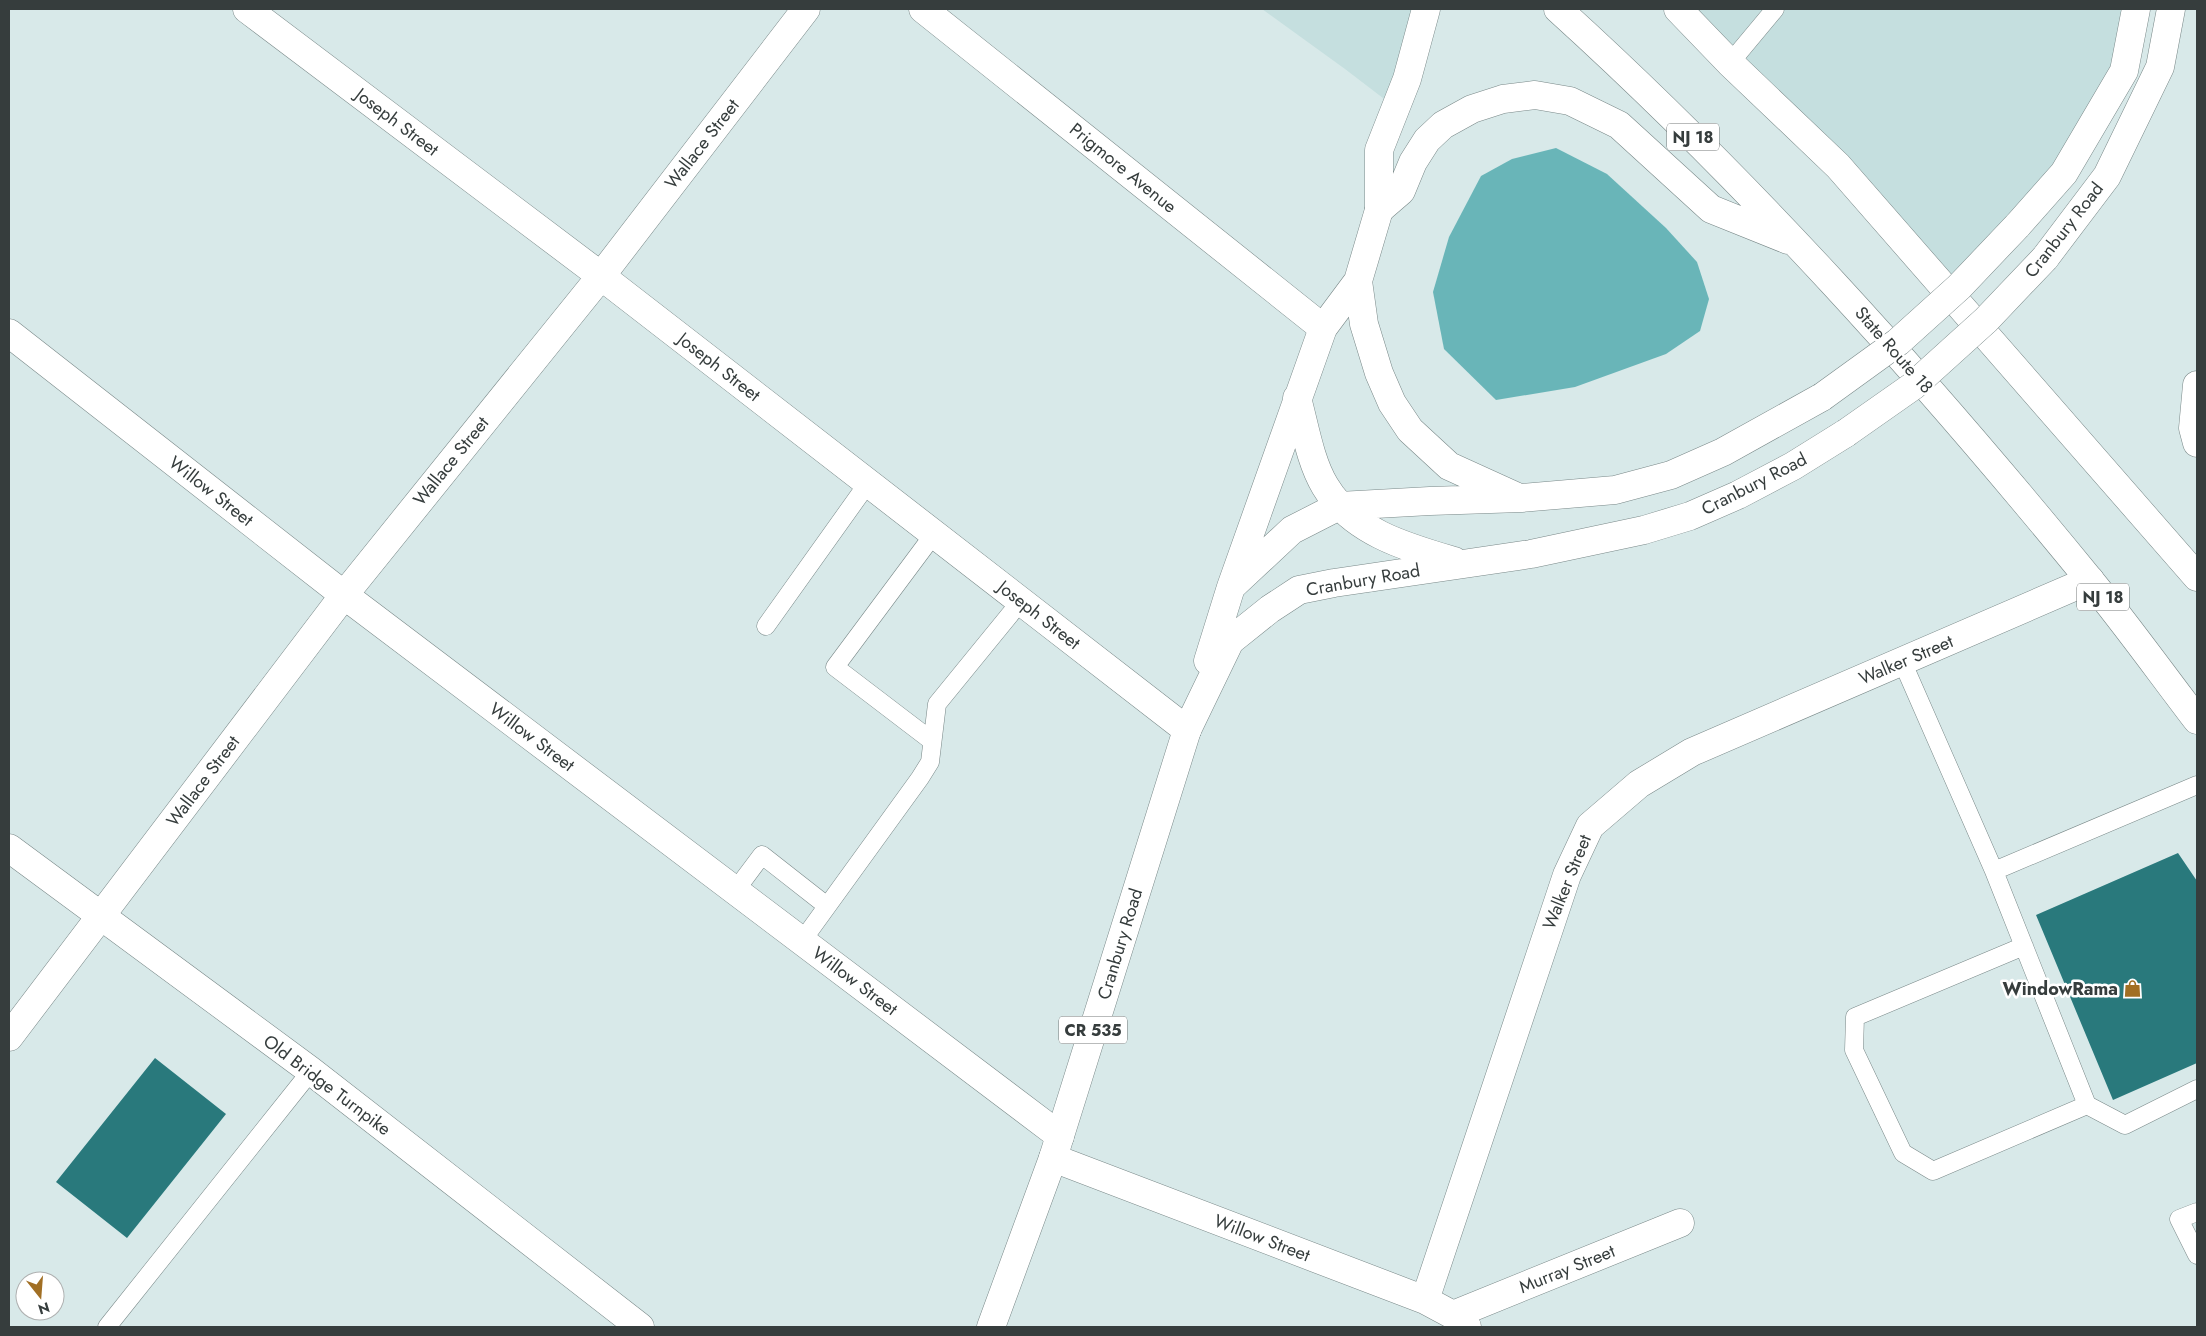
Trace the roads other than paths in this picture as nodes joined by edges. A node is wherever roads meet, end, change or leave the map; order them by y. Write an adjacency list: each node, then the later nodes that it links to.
1 (247, 9): 13 (main road, Joseph Street)
2 (806, 9): 13 (main road, Wallace Street)
3 (923, 9): 15 (main road, Prigmore Avenue)
4 (1426, 9): 11 (main road, Cranbury Road)
5 (1558, 9): 12 (main road, State Route 18 / NJ 18)
6 (1774, 9): 10 (lane)
7 (2136, 9): 21 (main road, Cranbury Road / CR 535, bridge)
8 (2171, 9): 24 (main road, Cranbury Road / CR 535, bridge)
9 (1681, 10): 10 (main road)
10 (1730, 63): 25 (main road)
11 (1379, 210): 12 (main road); 14 (main road, Cranbury Road)
12 (1800, 245): 26 (main road, State Route 18 / NJ 18)
13 (600, 276): 20 (main road, Joseph Street); 28 (main road, Wallace Street)
14 (1358, 281): 15 (main road, Cranbury Road); 21 (main road)
15 (1323, 328): 18 (main road, Cranbury Road)
16 (9, 332): 28 (main road, Willow Street)
17 (2197, 385): 19 (main road)
18 (1298, 398): 22 (main road); 27 (main road, Cranbury Road)
19 (2197, 443)
20 (868, 483): 23 (main road, Joseph Street); 30 (lane)
21 (1521, 498): 22 (main road, Cranbury Road / CR 535)
22 (1339, 506): 24 (main road); 27 (main road, Cranbury Road / CR 535)
23 (934, 534): 29 (main road, Joseph Street); 34 (lane)
24 (1463, 563): 33 (main road, Cranbury Road / CR 535)
25 (2197, 577)
26 (2090, 580): 31 (main road, Walker Street); 32 (main road, State Route 18 / NJ 18)
27 (1231, 587): 33 (main road, Cranbury Road / CR 535)
28 (344, 595): 38 (main road, Willow Street); 40 (main road, Wallace Street)
29 (1021, 601): 33 (main road, Joseph Street); 34 (lane)
30 (766, 626)
31 (1902, 662): 37 (lane); 51 (main road, Walker Street)
32 (2197, 720)
33 (1187, 730): 47 (main road, Cranbury Road / CR 535)
34 (932, 740): 39 (lane)
35 (2197, 785): 37 (lane)
36 (9, 848): 40 (main road, Old Bridge Turnpike)
37 (1994, 871): 42 (lane)
38 (735, 891): 39 (lane); 41 (main road, Willow Street)
39 (828, 906): 41 (lane)
40 (101, 917): 43 (main road, Wallace Street); 44 (main road, Old Bridge Turnpike)
41 (802, 941): 47 (main road, Willow Street)
42 (2024, 946): 46 (lane); 46 (lane)
43 (9, 1037)
44 (311, 1071): 53 (lane); 54 (main road, Old Bridge Turnpike)
45 (2197, 1089): 46 (lane)
46 (2087, 1105)
47 (1056, 1147): 51 (main road, Willow Street); 55 (main road, Cranbury Road / CR 535)
48 (2197, 1212): 50 (lane)
49 (1680, 1223): 52 (main road, Murray Street)
50 (2197, 1254)
51 (1425, 1300): 52 (main road, Willow Street)
52 (1460, 1321)
53 (108, 1327)
54 (640, 1327)
55 (991, 1327)

